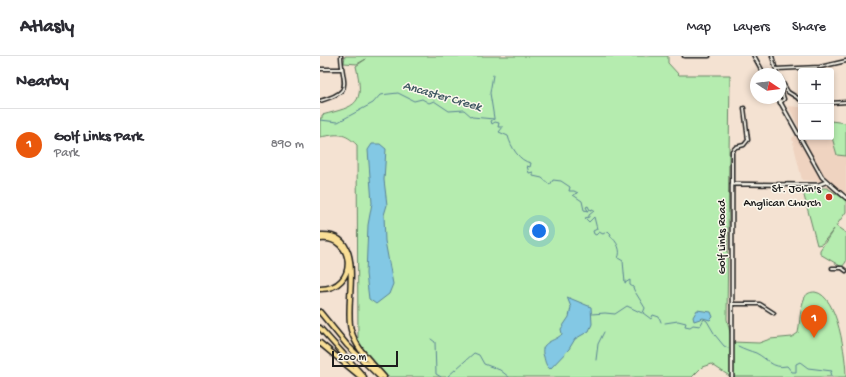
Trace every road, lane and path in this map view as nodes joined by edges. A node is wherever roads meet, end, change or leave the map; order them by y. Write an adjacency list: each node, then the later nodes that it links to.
1 (341, 56): 10 (street)
2 (684, 56): 3 (street)
3 (709, 56)
4 (754, 56): 7 (main road)
5 (772, 56): 8 (street)
6 (846, 61): 8 (street)
7 (761, 68)
8 (776, 68)
9 (320, 69): 10 (street)
10 (341, 69): 13 (street)
11 (786, 88): 12 (street)
12 (798, 98)
13 (320, 101)
14 (846, 102): 15 (street)
15 (834, 103)
16 (781, 104): 18 (main road)
17 (744, 108): 19 (street, Golf Links Road)
18 (826, 182): 19 (main road); 20 (main road)
19 (732, 184): 26 (main road, Golf Links Road)
20 (846, 198)
21 (320, 235): 34 (highway)
22 (320, 238): 25 (highway)
23 (832, 268): 24 (street)
24 (846, 271)
25 (320, 289)
26 (732, 304): 28 (street); 35 (main road, Golf Links Road)
27 (320, 312): 33 (highway)
28 (774, 314)
29 (320, 328): 32 (highway)
30 (320, 343): 31 (highway)
31 (361, 377)
32 (364, 377)
33 (380, 377)
34 (384, 377)
35 (732, 377)

